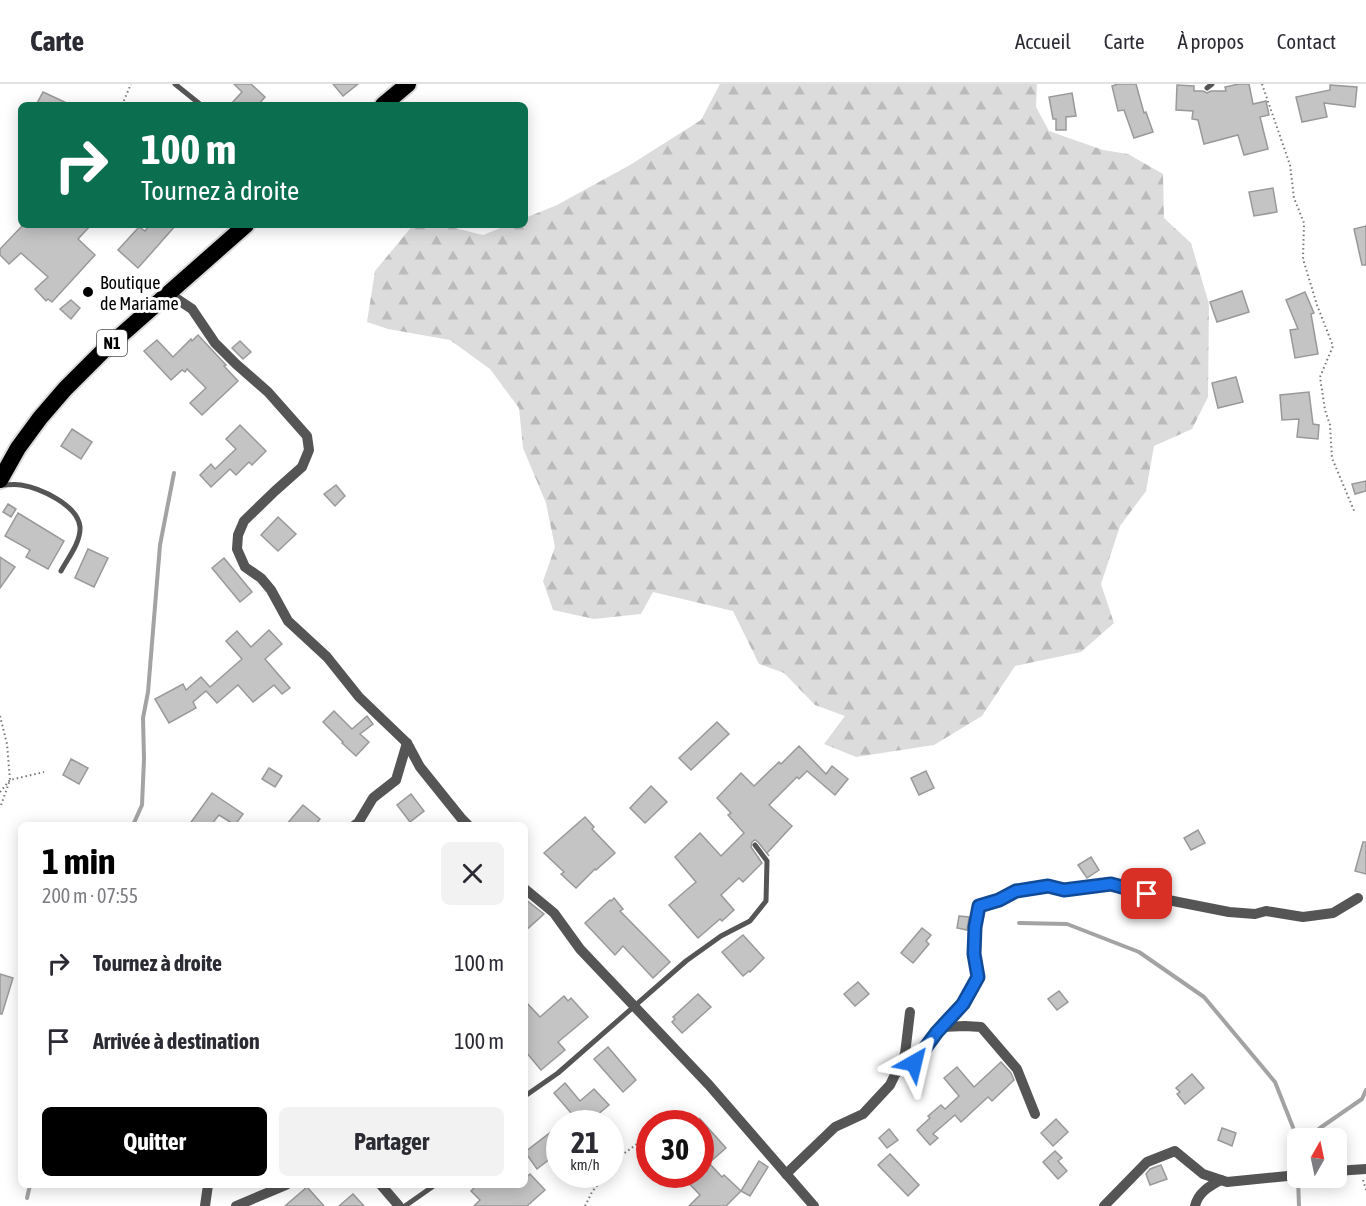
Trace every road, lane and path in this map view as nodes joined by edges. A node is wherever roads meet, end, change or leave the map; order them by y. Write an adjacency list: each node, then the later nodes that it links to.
1 (131, 84): 5 (path)
2 (175, 84): 6 (lane)
3 (408, 84): 7 (highway)
4 (1262, 84): 12 (path)
5 (123, 102)
6 (197, 102)
7 (387, 102)
8 (243, 228): 9 (highway, N1)
9 (168, 293): 10 (highway, N1); 15 (street)
10 (0, 480)
11 (0, 485): 13 (lane)
12 (1355, 513)
13 (61, 571)
14 (0, 716): 17 (path)
15 (407, 743): 20 (street); 21 (street)
16 (44, 772): 17 (path)
17 (10, 780): 18 (path); 19 (path)
18 (0, 792)
19 (0, 808)
20 (359, 822)
21 (465, 822)
22 (755, 845): 25 (lane)
23 (528, 891): 25 (street)
24 (1358, 898): 27 (street)
25 (634, 1005): 29 (lane); 33 (street)
26 (910, 1012): 28 (street)
27 (942, 1027): 28 (street); 30 (street)
28 (896, 1073): 33 (street)
29 (528, 1094)
30 (1035, 1114)
31 (1366, 1168): 32 (street)
32 (1347, 1170)
33 (786, 1174): 46 (street)
34 (1287, 1176): 35 (street)
35 (1221, 1180): 47 (street); 48 (street)
36 (208, 1188): 41 (street)
37 (279, 1188): 42 (street)
38 (384, 1188): 43 (street)
39 (431, 1188): 44 (lane)
40 (595, 1188): 45 (path)
41 (206, 1206)
42 (236, 1206)
43 (399, 1206)
44 (405, 1206)
45 (585, 1206)
46 (814, 1206)
47 (1104, 1206)
48 (1195, 1206)

